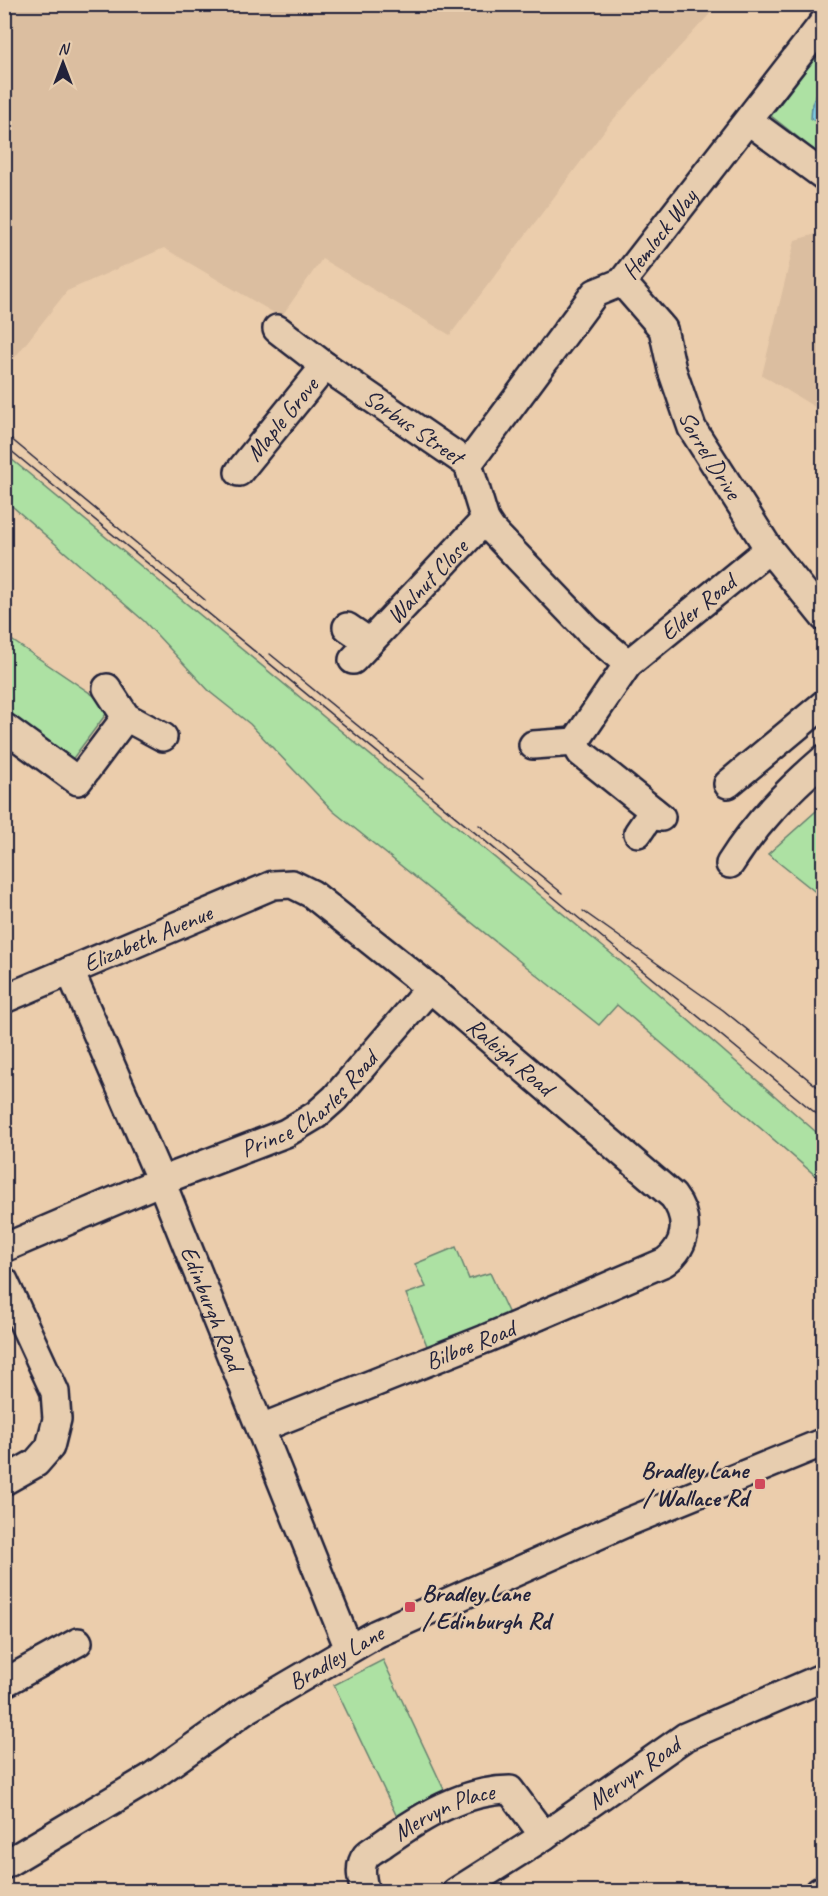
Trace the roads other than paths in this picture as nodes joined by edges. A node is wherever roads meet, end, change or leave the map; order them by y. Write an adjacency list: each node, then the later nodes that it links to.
1 (824, 22): 2 (street, Hemlock Way)
2 (749, 121): 3 (street); 4 (street, Hemlock Way)
3 (824, 176)
4 (622, 282): 7 (street, Hemlock Way); 10 (street, Sorrel Drive)
5 (278, 329): 6 (street, Sorbus Street)
6 (325, 366): 7 (street, Sorbus Street); 8 (street, Maple Grove)
7 (468, 464): 9 (street, Sorbus Street)
8 (239, 472)
9 (485, 520): 12 (street, Walnut Close); 13 (street, Sorbus Street)
10 (769, 549): 11 (street, Sorrel Drive); 13 (street, Elder Road)
11 (824, 617)
12 (347, 627)
13 (628, 664): 19 (street, Elder Road)
14 (107, 688): 16 (street)
15 (824, 704): 22 (street)
16 (126, 717): 17 (street); 18 (street)
17 (4, 728)
18 (163, 737)
19 (575, 742): 20 (street); 23 (street)
20 (532, 745)
21 (824, 759): 24 (street)
22 (729, 784)
23 (639, 833)
24 (730, 864)
25 (292, 884): 26 (street, Elizabeth Avenue); 27 (street, Raleigh Road)
26 (70, 971): 28 (street, Elizabeth Avenue); 29 (street, Edinburgh Road)
27 (430, 988): 29 (street, Prince Charles Road); 31 (street, Raleigh Road)
28 (4, 999)
29 (161, 1181): 30 (street, Prince Charles Road); 33 (street, Edinburgh Road)
30 (4, 1248)
31 (675, 1254): 33 (street, Bilboe Road)
32 (4, 1281): 35 (street)
33 (261, 1428): 37 (street, Edinburgh Road)
34 (824, 1442): 37 (street, Bradley Lane)
35 (4, 1480)
36 (78, 1642): 39 (street)
37 (350, 1648): 41 (street, Bradley Lane)
38 (824, 1677): 40 (street, Mervyn Road)
39 (4, 1683)
40 (544, 1836): 43 (street, Mervyn Road); 44 (street, Mervyn Place)
41 (4, 1865)
42 (824, 1889): 45 (street)
43 (463, 1890)
44 (364, 1892)
45 (819, 1892)

